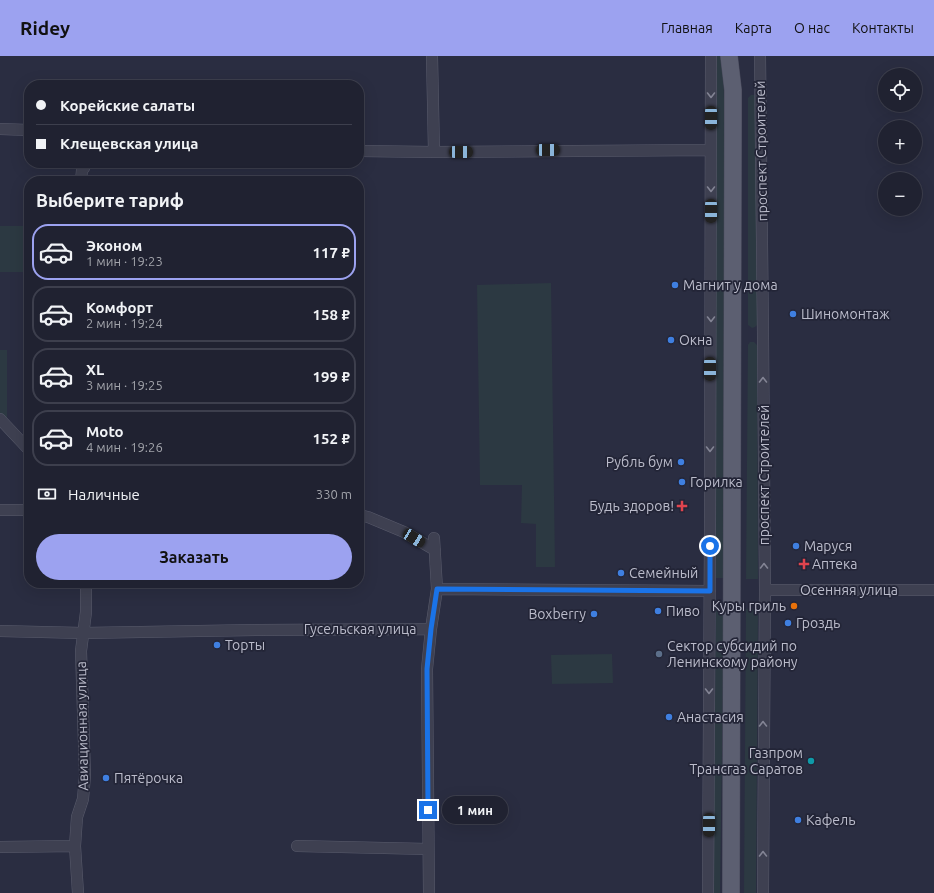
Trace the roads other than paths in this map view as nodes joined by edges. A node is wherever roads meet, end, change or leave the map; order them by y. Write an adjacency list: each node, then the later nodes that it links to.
1 (432, 56): 11 (street)
2 (711, 56): 9 (street, one-way to 9)
3 (729, 56): 6 (main road, проспект Строителей)
4 (738, 56): 6 (main road, проспект Строителей)
5 (760, 56): 21 (street, проспект Строителей, one-way to 5)
6 (733, 90): 34 (main road, проспект Строителей)
7 (0, 129): 8 (street)
8 (24, 130)
9 (711, 150): 11 (street); 23 (street, one-way to 23)
10 (364, 151): 11 (street)
11 (434, 152)
12 (0, 419): 13 (street)
13 (24, 445)
14 (0, 510): 15 (street)
15 (24, 510)
16 (364, 516): 18 (street)
17 (434, 538): 18 (street, Гусельская улица)
18 (434, 550): 20 (street, Гусельская улица)
19 (86, 588): 26 (street, Авиационная улица)
20 (437, 589): 23 (street); 24 (street, Гусельская улица)
21 (765, 590): 22 (street, Осенняя улица); 35 (street, проспект Строителей, one-way to 21)
22 (934, 590)
23 (710, 591): 33 (street, one-way to 33)
24 (431, 629): 26 (street, Гусельская улица); 30 (street)
25 (0, 630): 26 (street, Гусельская улица)
26 (83, 633): 27 (street, Авиационная улица)
27 (75, 846): 29 (street); 31 (street, Авиационная улица)
28 (297, 846): 30 (street)
29 (0, 847)
30 (428, 849): 32 (street)
31 (78, 893)
32 (429, 893)
33 (708, 893)
34 (730, 893)
35 (763, 893)

